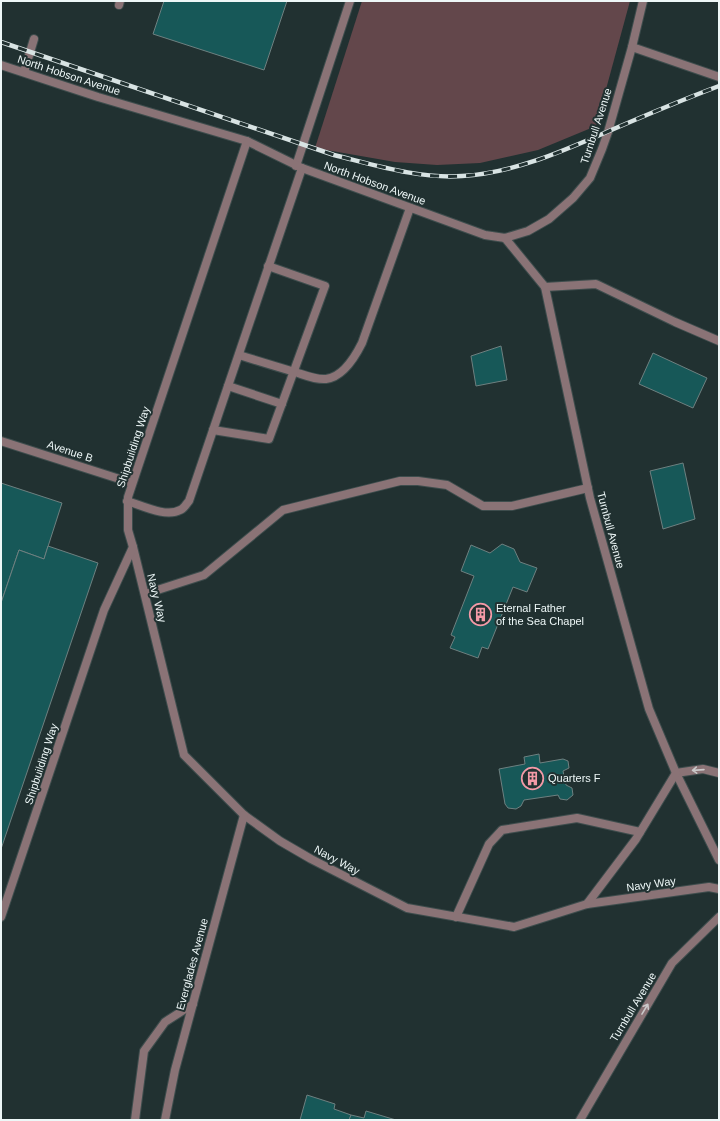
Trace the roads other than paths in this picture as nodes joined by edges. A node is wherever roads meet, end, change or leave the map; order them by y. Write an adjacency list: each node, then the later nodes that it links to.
1 (350, 1): 9 (street)
2 (642, 1): 4 (street, Turnbull Avenue)
3 (34, 40): 6 (street)
4 (632, 48): 7 (street); 11 (street, Turnbull Avenue)
5 (1, 66): 6 (street, North Hobson Avenue)
6 (24, 72): 8 (street, North Hobson Avenue)
7 (719, 77)
8 (247, 142): 9 (street, North Hobson Avenue); 21 (street, Shipbuilding Way)
9 (299, 167): 10 (street, North Hobson Avenue); 12 (street)
10 (410, 208): 11 (street, North Hobson Avenue); 16 (street)
11 (505, 238): 13 (street)
12 (268, 266): 15 (street); 16 (street)
13 (545, 287): 14 (street); 22 (street, Turnbull Avenue)
14 (719, 342)
15 (239, 355): 16 (street); 17 (street)
16 (294, 372): 18 (street)
17 (228, 386): 18 (street); 19 (street)
18 (282, 404): 19 (street)
19 (213, 430): 23 (street)
20 (1, 440): 21 (street, Avenue B)
21 (132, 483): 23 (street, Shipbuilding Way)
22 (588, 488): 25 (street); 26 (street, Turnbull Avenue)
23 (127, 501): 24 (street, Shipbuilding Way)
24 (133, 547): 25 (street, Navy Way); 33 (street, Shipbuilding Way)
25 (145, 594): 28 (street, Navy Way)
26 (676, 773): 27 (street, one-way to 26); 29 (street); 30 (street, Turnbull Avenue)
27 (719, 774)
28 (244, 815): 34 (street, Navy Way); 36 (street, Everglades Avenue)
29 (640, 832): 32 (street); 34 (street)
30 (719, 860)
31 (719, 889): 32 (street, Navy Way)
32 (587, 904): 34 (street, Navy Way)
33 (1, 917)
34 (456, 917)
35 (719, 917): 39 (street, Turnbull Avenue, one-way to 35)
36 (193, 1004): 37 (street); 38 (street, Everglades Avenue)
37 (135, 1120)
38 (166, 1120)
39 (580, 1120)

